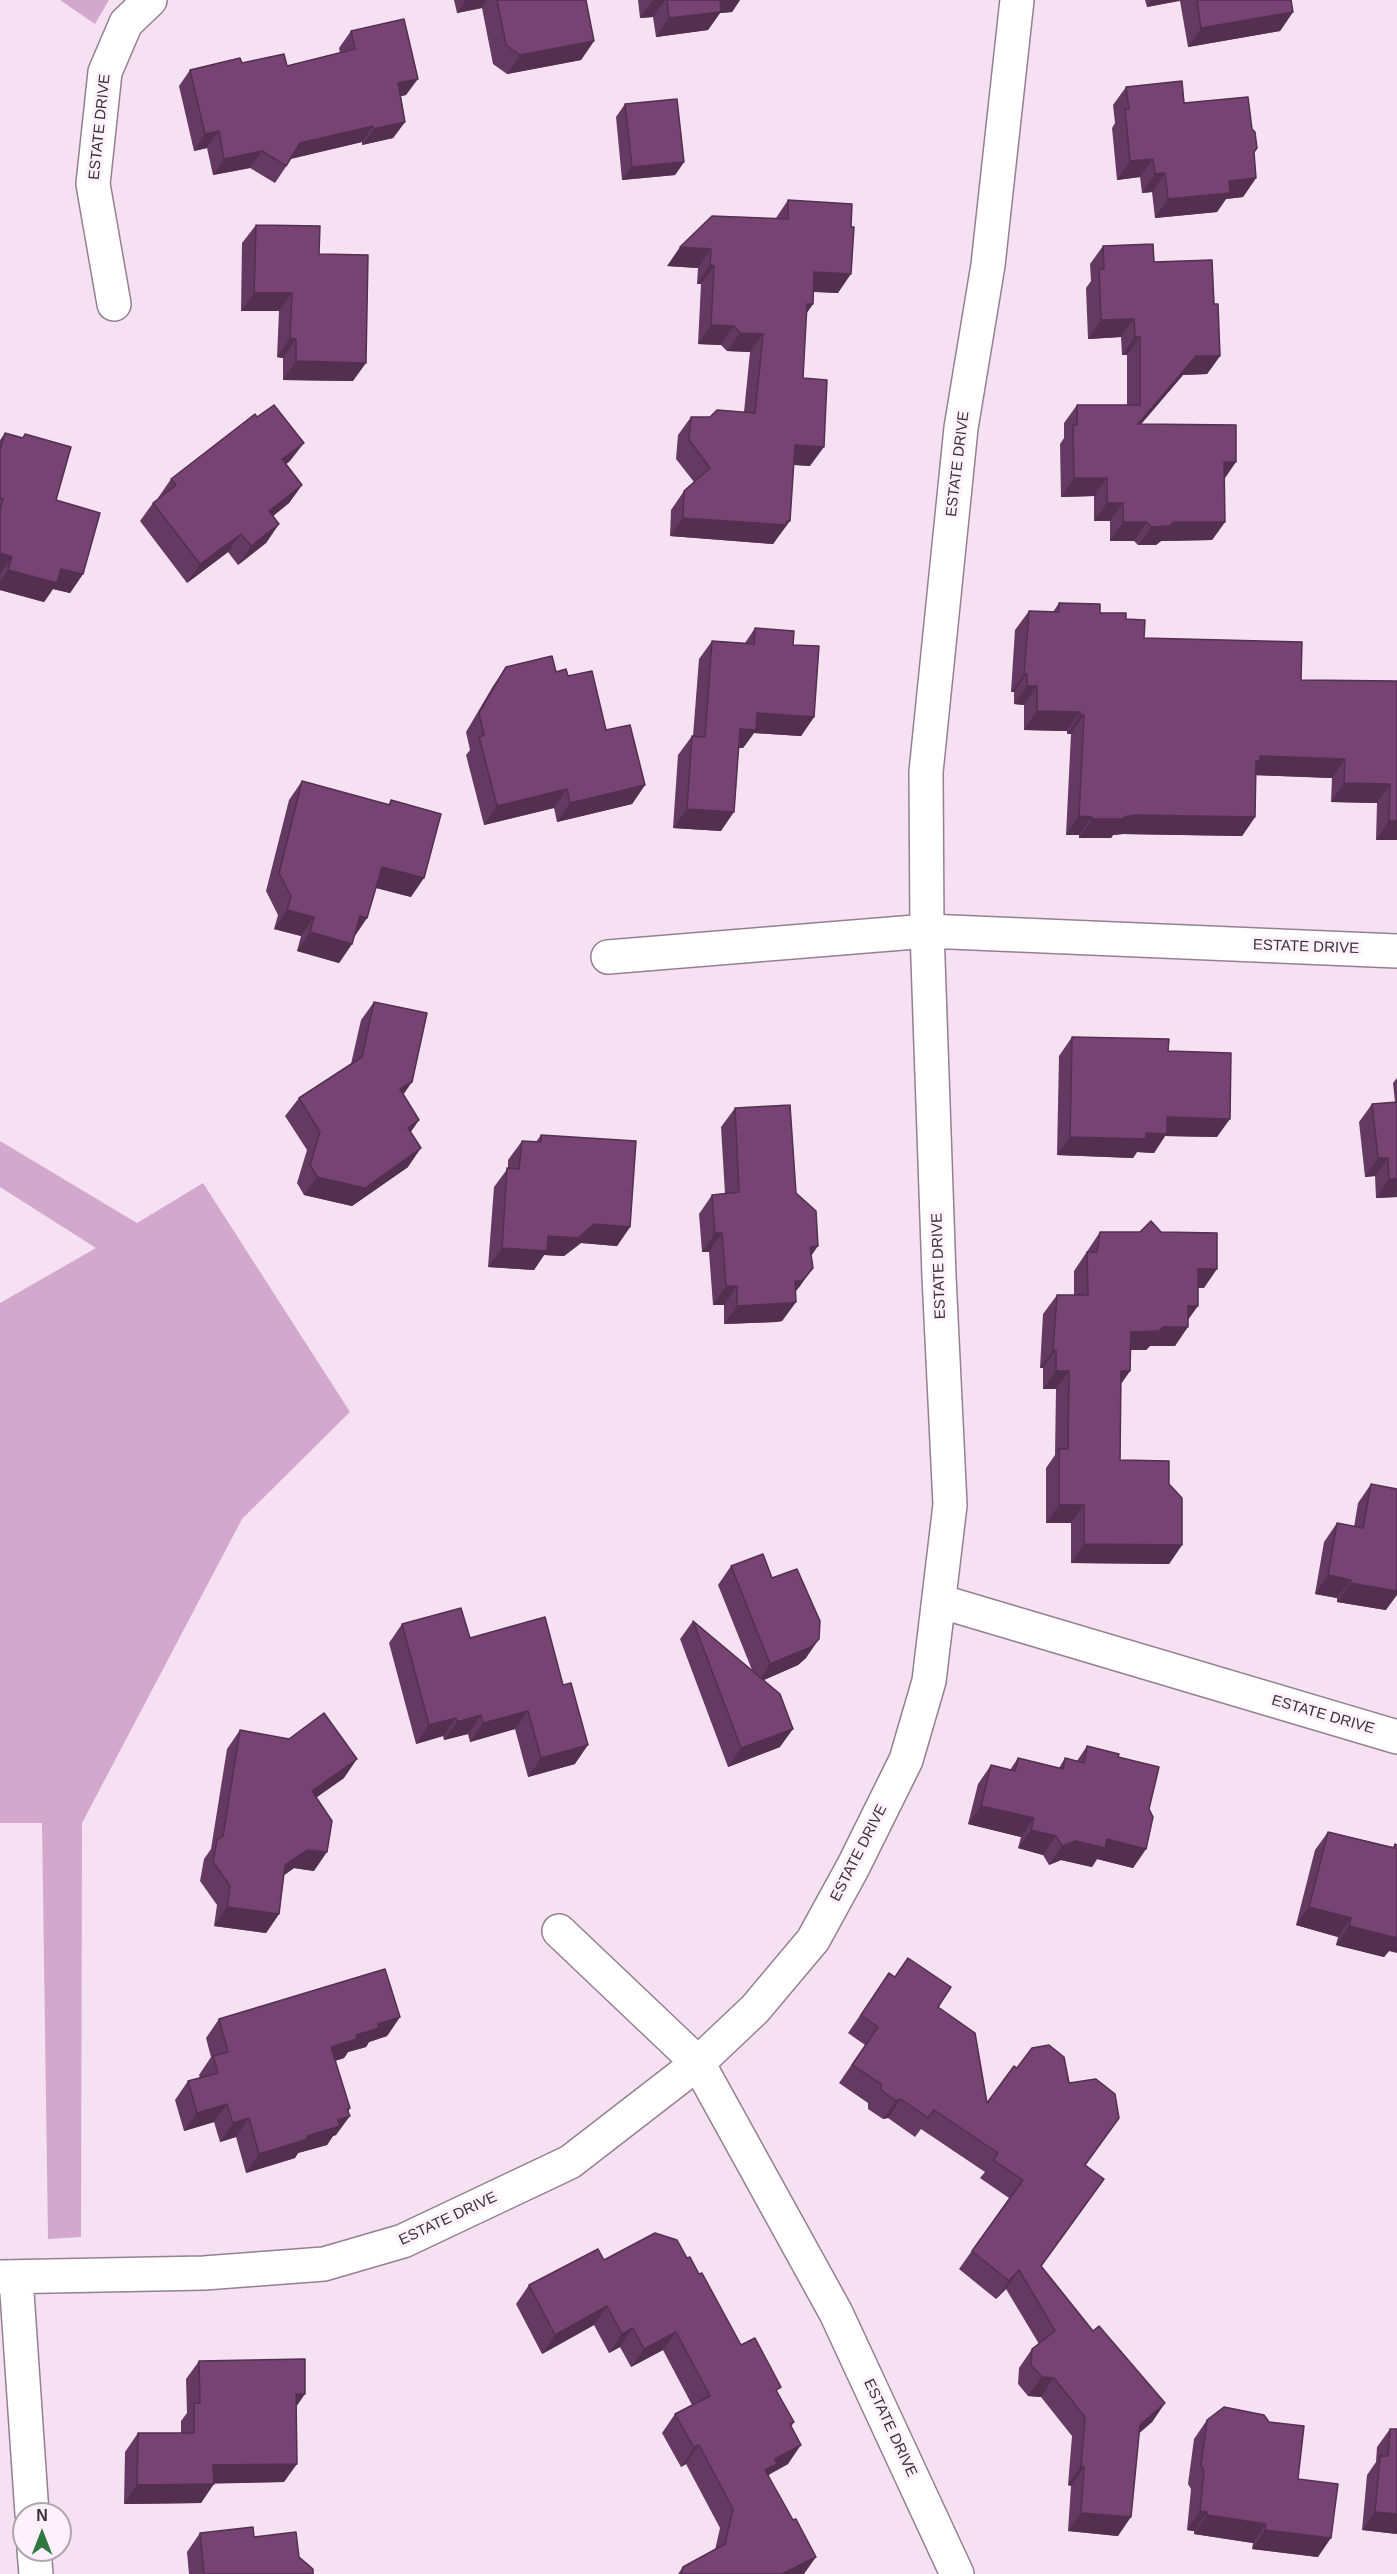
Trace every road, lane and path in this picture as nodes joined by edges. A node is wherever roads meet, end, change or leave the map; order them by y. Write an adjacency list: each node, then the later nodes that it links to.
1 (150, 0): 3 (street, ESTATE DRIVE)
2 (1017, 0): 4 (street, ESTATE DRIVE)
3 (114, 304)
4 (927, 931): 5 (street, ESTATE DRIVE); 6 (street, ESTATE DRIVE); 7 (street, ESTATE DRIVE)
5 (1397, 951)
6 (608, 957)
7 (939, 1601): 8 (street, ESTATE DRIVE); 10 (street, ESTATE DRIVE)
8 (1397, 1737)
9 (560, 1931): 10 (street, ESTATE DRIVE)
10 (698, 2063): 11 (street, ESTATE DRIVE); 13 (street, ESTATE DRIVE)
11 (8, 2277): 12 (street, ESTATE DRIVE)
12 (31, 2502)
13 (957, 2574)

